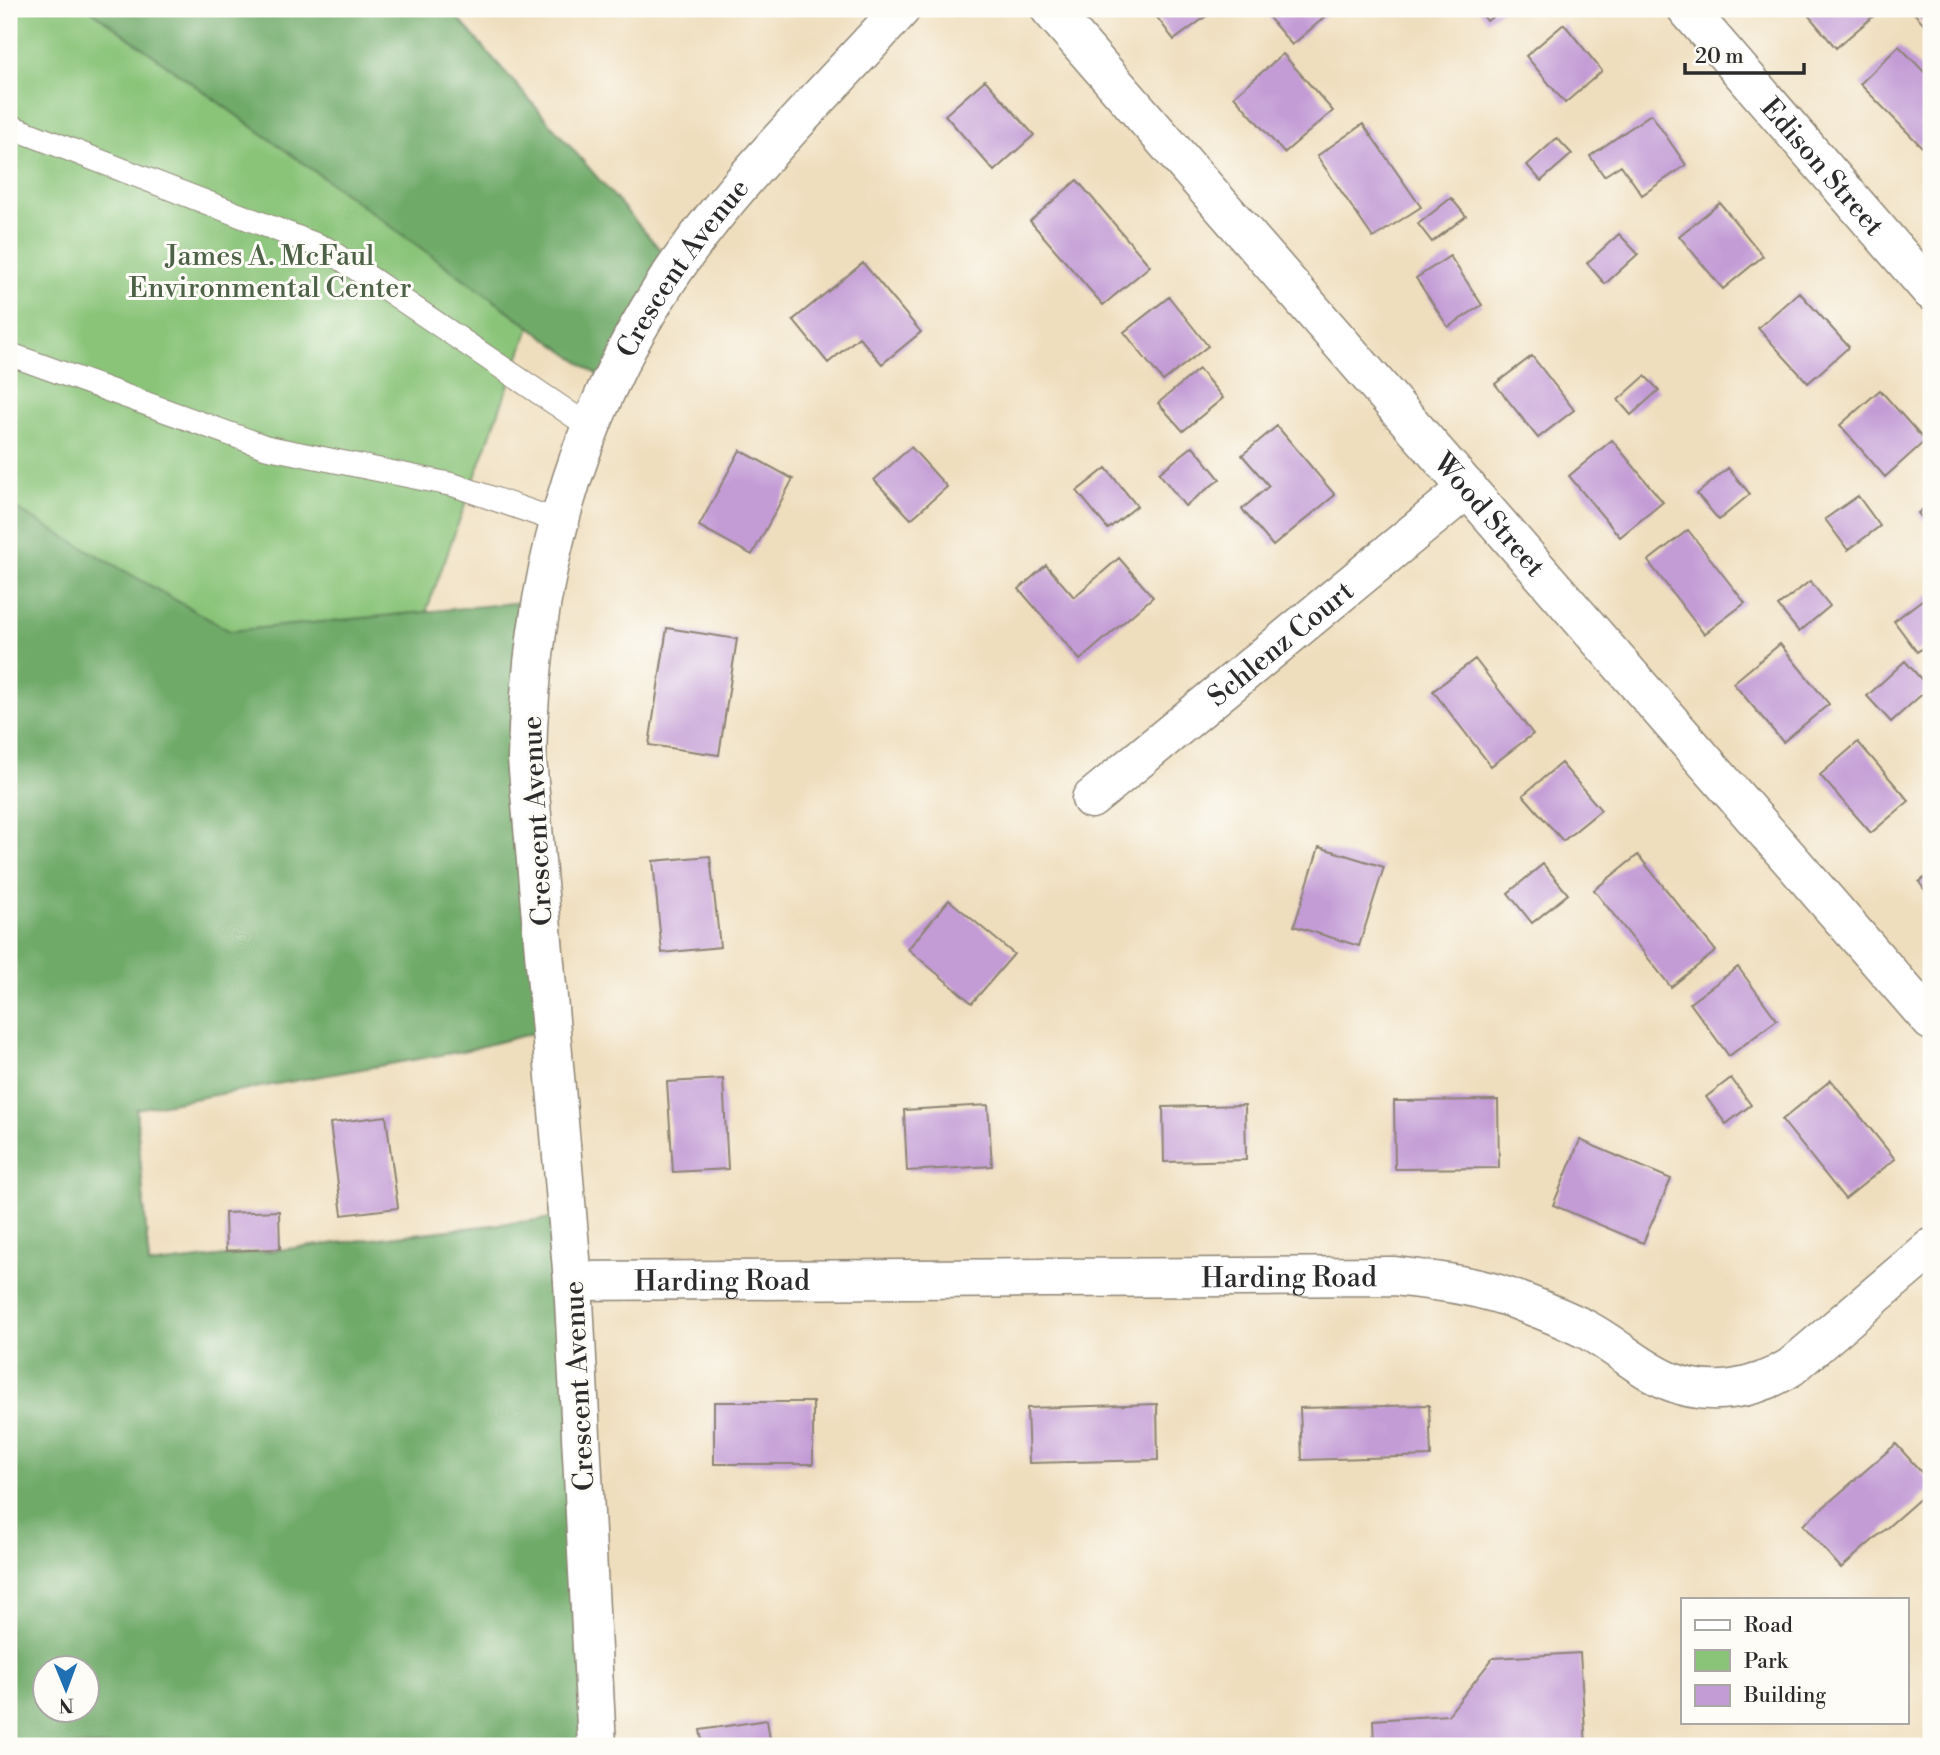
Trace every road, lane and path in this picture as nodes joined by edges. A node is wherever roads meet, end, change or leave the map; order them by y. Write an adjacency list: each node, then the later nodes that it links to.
1 (1050, 9): 8 (street, Wood Street)
2 (1687, 9): 5 (street, Edison Street)
3 (887, 13): 7 (street, Crescent Avenue)
4 (9, 126): 7 (lane)
5 (1931, 291)
6 (9, 354): 9 (lane)
7 (590, 427): 9 (street, Crescent Avenue)
8 (1468, 488): 10 (street, Schlenz Court); 11 (street, Wood Street)
9 (558, 521): 13 (street, Crescent Avenue)
10 (1091, 799)
11 (1931, 1021)
12 (1931, 1248): 13 (street, Harding Road)
13 (573, 1281): 14 (street, Crescent Avenue)
14 (597, 1746)

